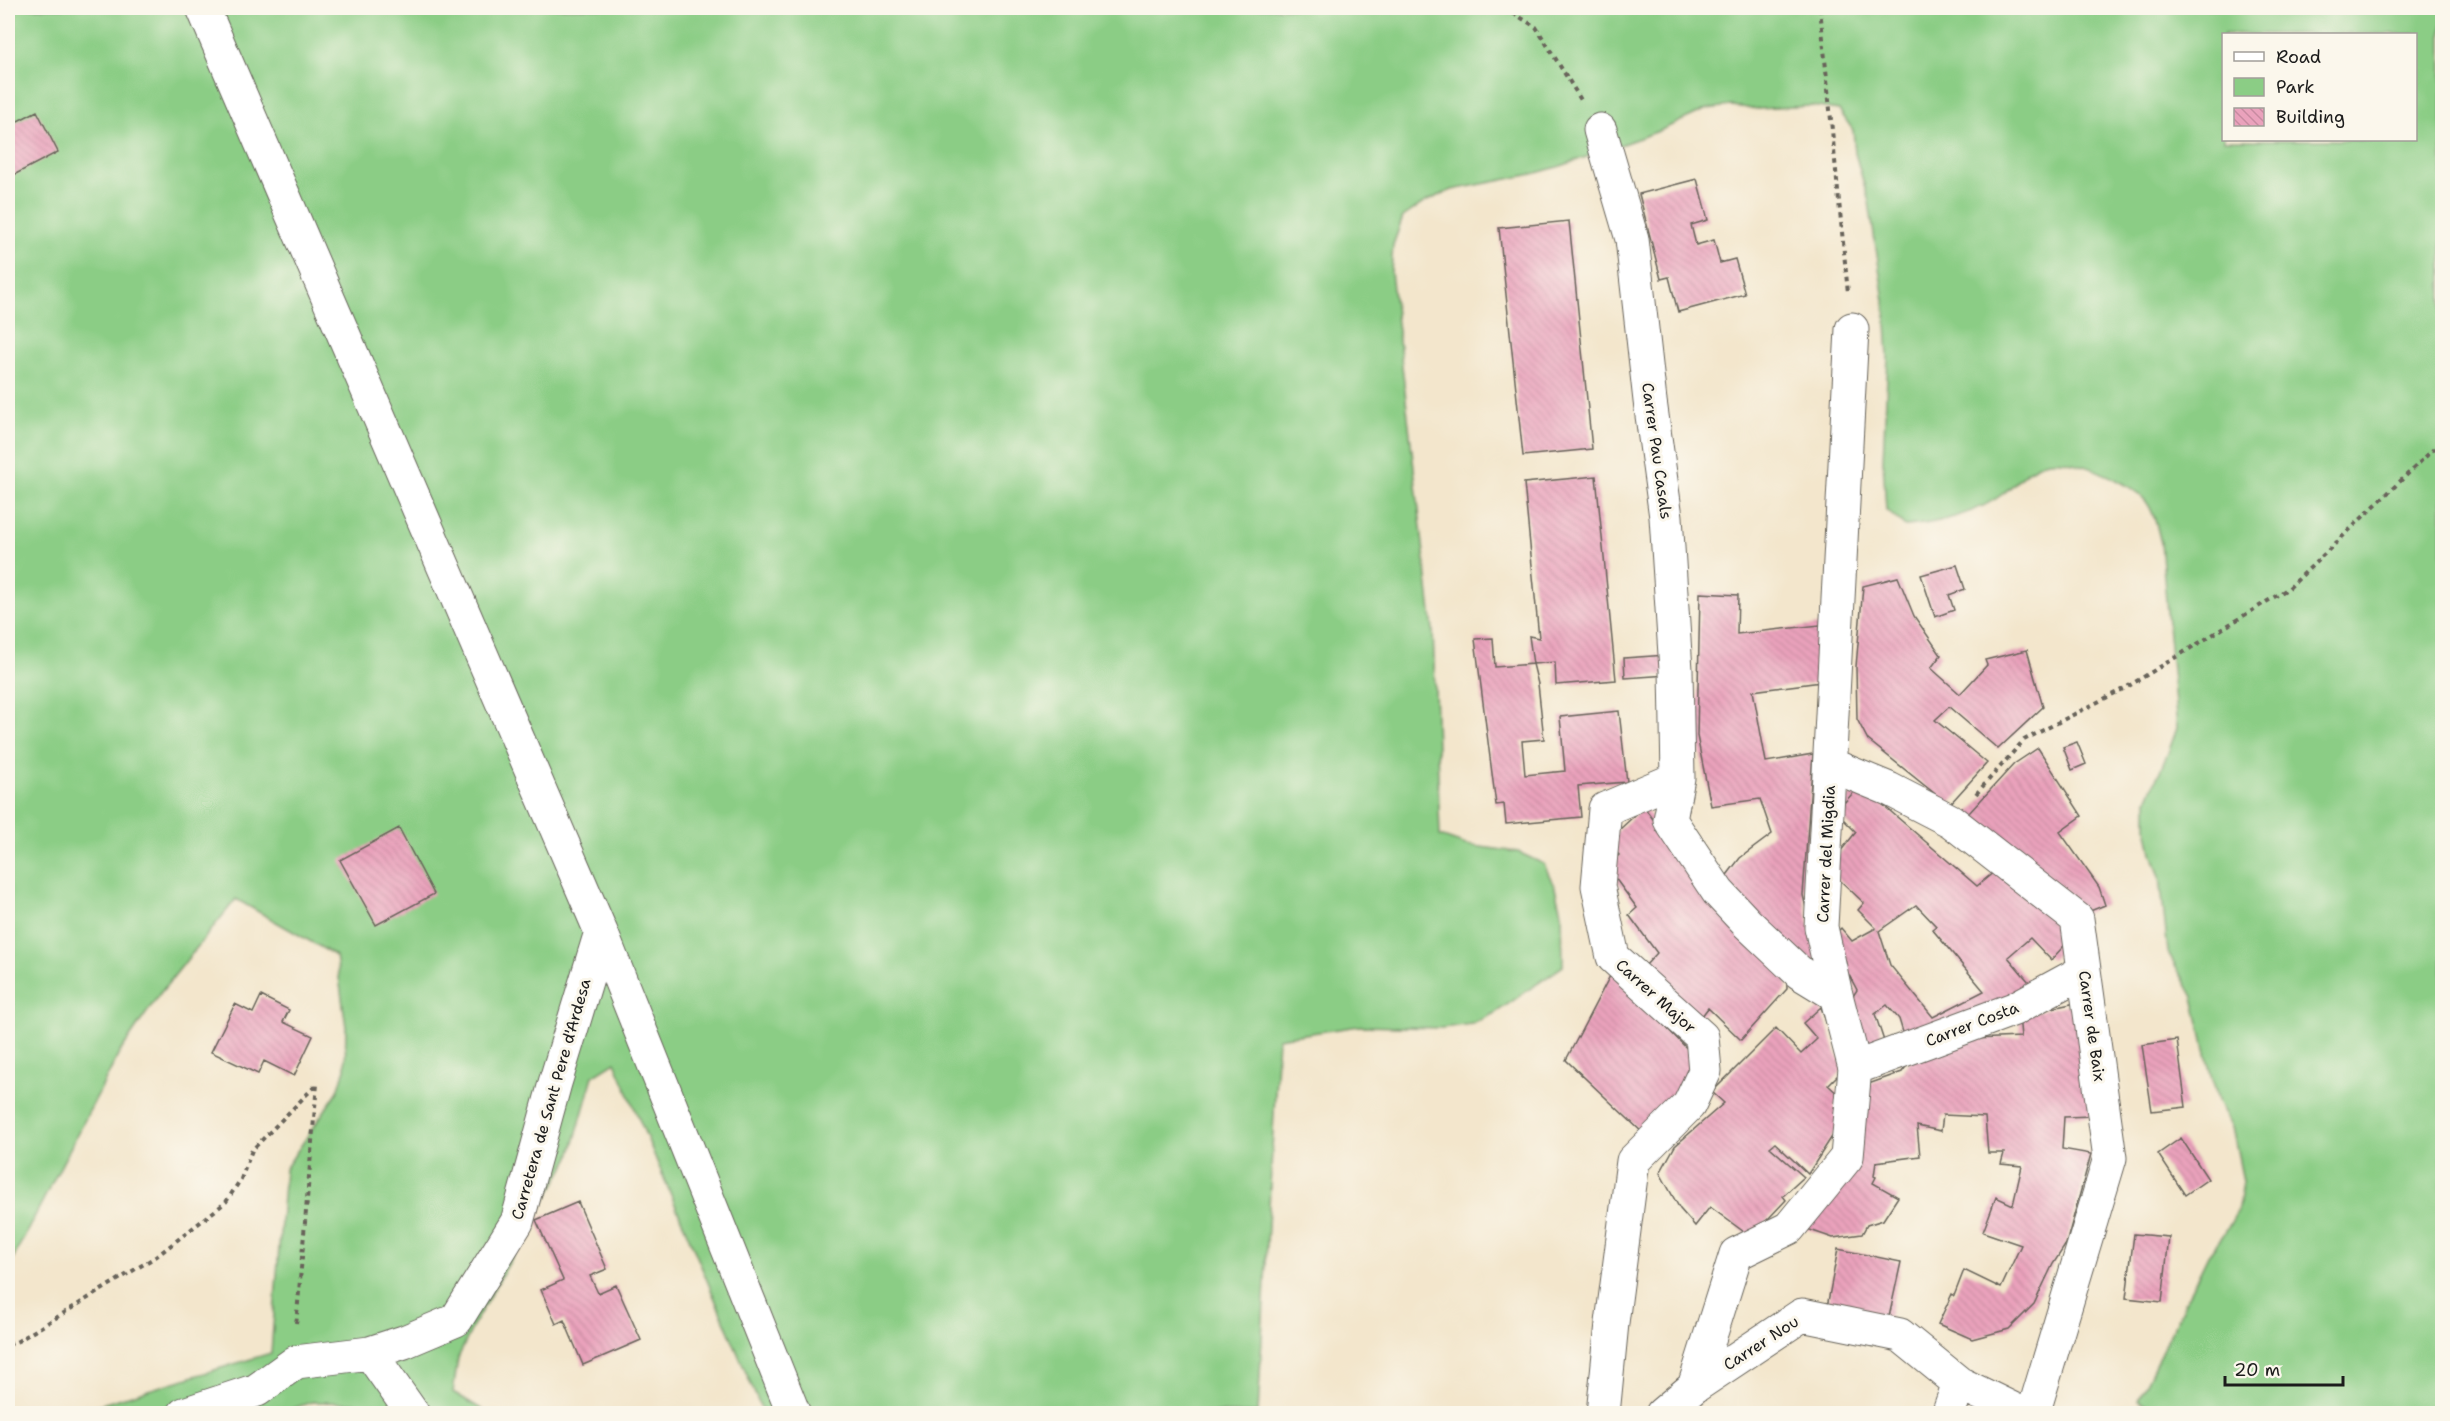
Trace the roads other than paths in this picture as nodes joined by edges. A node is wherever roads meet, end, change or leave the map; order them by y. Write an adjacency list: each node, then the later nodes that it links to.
1 (203, 8): 6 (street)
2 (1600, 130): 5 (street, Carrer Pau Casals)
3 (1852, 329): 4 (street, Carrer del Migdia)
4 (1831, 765): 7 (street, Carrer de Baix); 8 (street, Carrer del Migdia)
5 (1678, 778): 8 (street, Carrer Pau Casals); 16 (street, Carrer Major)
6 (601, 932): 10 (street, Carretera de Sant Pere d'Ardesa); 15 (street)
7 (2084, 971): 9 (street, Carrer Costa); 20 (street, Carrer de Baix)
8 (1836, 995): 9 (street, Carrer del Migdia)
9 (1855, 1068): 12 (street, Carrer del Migdia)
10 (370, 1353): 13 (street, Carretera de Sant Pere d'Ardesa); 14 (street)
11 (1959, 1383): 12 (street, Carrer Nou); 18 (street); 19 (street, Carrer Nou)
12 (1694, 1387): 17 (street)
13 (184, 1413)
14 (412, 1413)
15 (794, 1413)
16 (1603, 1413)
17 (1662, 1413)
18 (1948, 1413)
19 (2023, 1413)
20 (2033, 1413)

